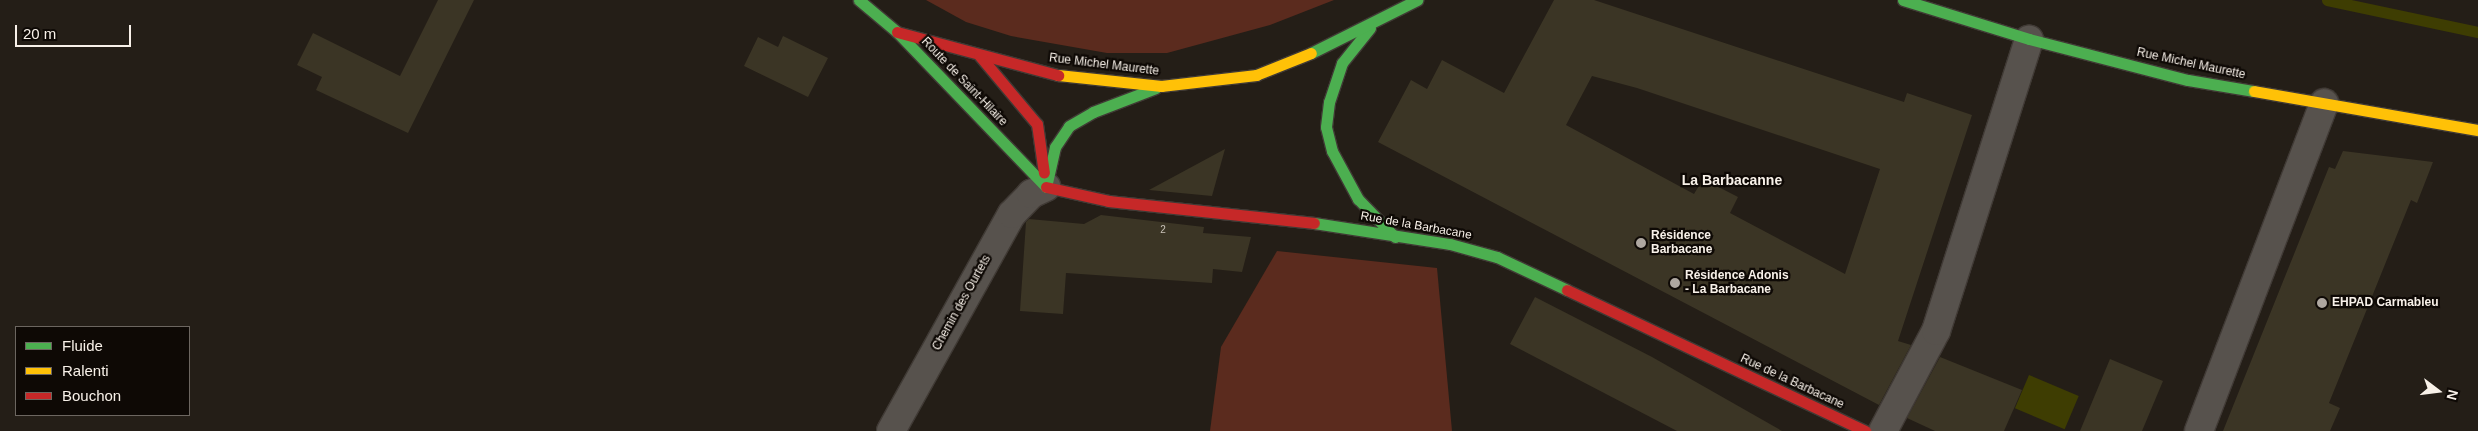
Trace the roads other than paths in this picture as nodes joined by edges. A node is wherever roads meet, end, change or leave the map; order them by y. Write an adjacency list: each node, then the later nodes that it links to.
1 (859, 0): 5 (main road, Route de Saint-Hilaire)
2 (1417, 0): 4 (main road, Rue Michel Maurette)
3 (1903, 0): 6 (main road, Rue Michel Maurette)
4 (1374, 23): 8 (main road, Rue Michel Maurette); 12 (main road)
5 (897, 32): 7 (main road, Rue Michel Maurette); 11 (main road, Route de Saint-Hilaire)
6 (2030, 39): 9 (main road, Rue Michel Maurette); 15 (street)
7 (978, 55): 8 (main road, Rue Michel Maurette); 11 (main road)
8 (1161, 86): 11 (main road)
9 (2324, 103): 10 (main road, Rue Michel Maurette); 16 (street)
10 (2478, 130)
11 (1046, 187): 12 (main road, Rue de la Barbacane); 13 (street, Chemin des Ourtets)
12 (1395, 237): 14 (main road, Rue de la Barbacane)
13 (891, 431)
14 (1865, 431)
15 (1883, 431)
16 (2199, 431)

